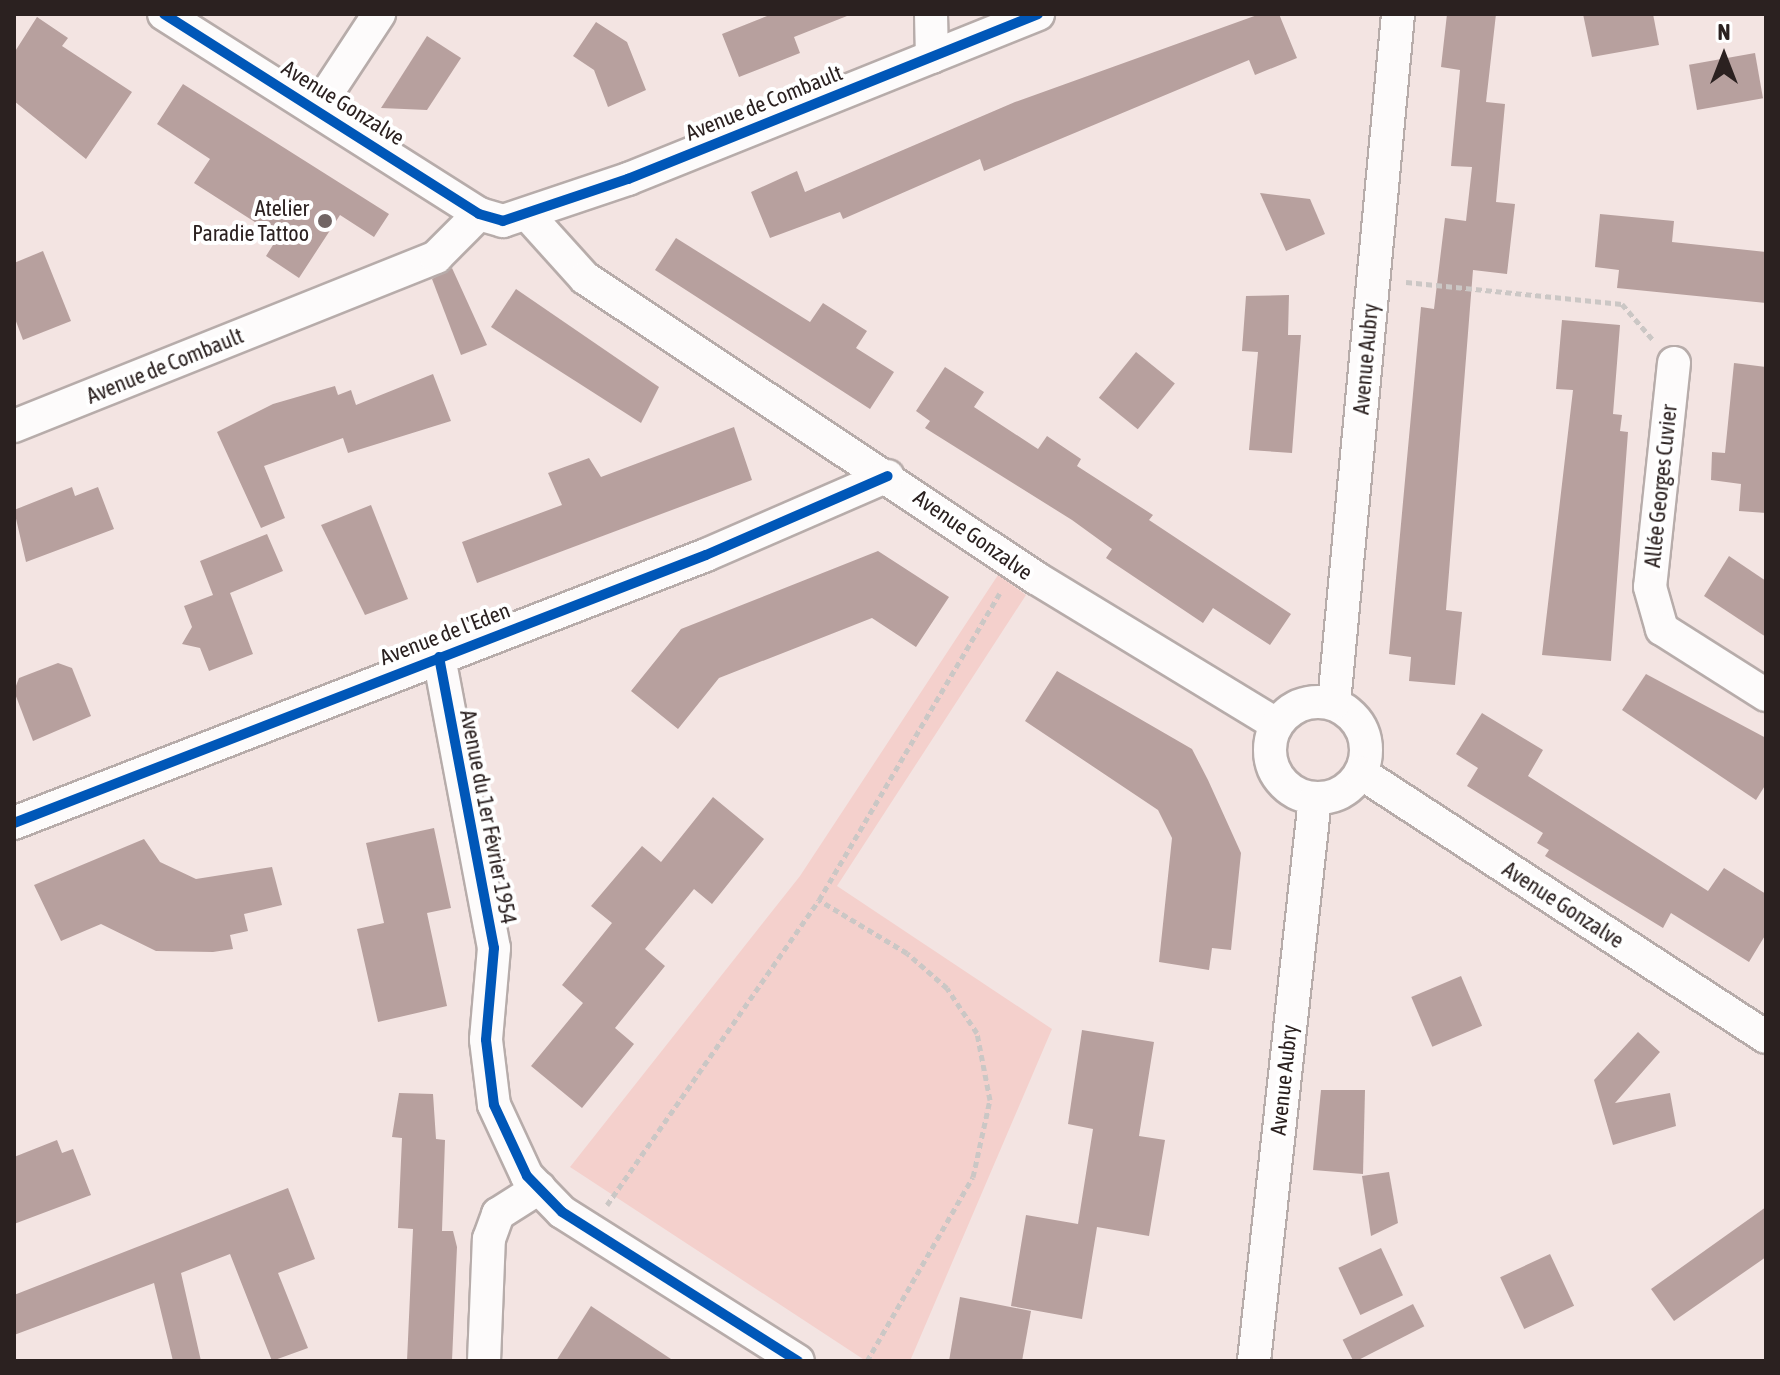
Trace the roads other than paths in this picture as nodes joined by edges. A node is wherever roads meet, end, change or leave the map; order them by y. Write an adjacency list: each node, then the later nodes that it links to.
1 (164, 14): 6 (street, Avenue Gonzalve)
2 (379, 14): 8 (street)
3 (931, 14): 7 (street)
4 (1038, 14): 7 (street, Avenue de Combault)
5 (1398, 14): 15 (street, Avenue Aubry)
6 (208, 26): 8 (street, Avenue Gonzalve)
7 (932, 57): 9 (street, Avenue de Combault)
8 (316, 110): 9 (street, Avenue Gonzalve)
9 (503, 217): 11 (street, Avenue de Combault); 12 (street, Avenue Gonzalve)
10 (1674, 363): 14 (street, Allée Georges Cuvier)
11 (14, 426)
12 (888, 476): 13 (street, Avenue de l'Eden); 16 (street, Avenue Gonzalve)
13 (439, 657): 19 (street, Avenue de l'Eden); 21 (street, Avenue du 1er Février 1954)
14 (1766, 695)
15 (1334, 703): 16 (street); 17 (street)
16 (1276, 724): 18 (street)
17 (1361, 773): 18 (street); 20 (street, Avenue Gonzalve)
18 (1315, 799): 24 (street, Avenue Aubry)
19 (14, 823)
20 (1766, 1037)
21 (539, 1188): 22 (street); 23 (street, Avenue du 1er Février 1954)
22 (484, 1361)
23 (798, 1361)
24 (1254, 1361)

